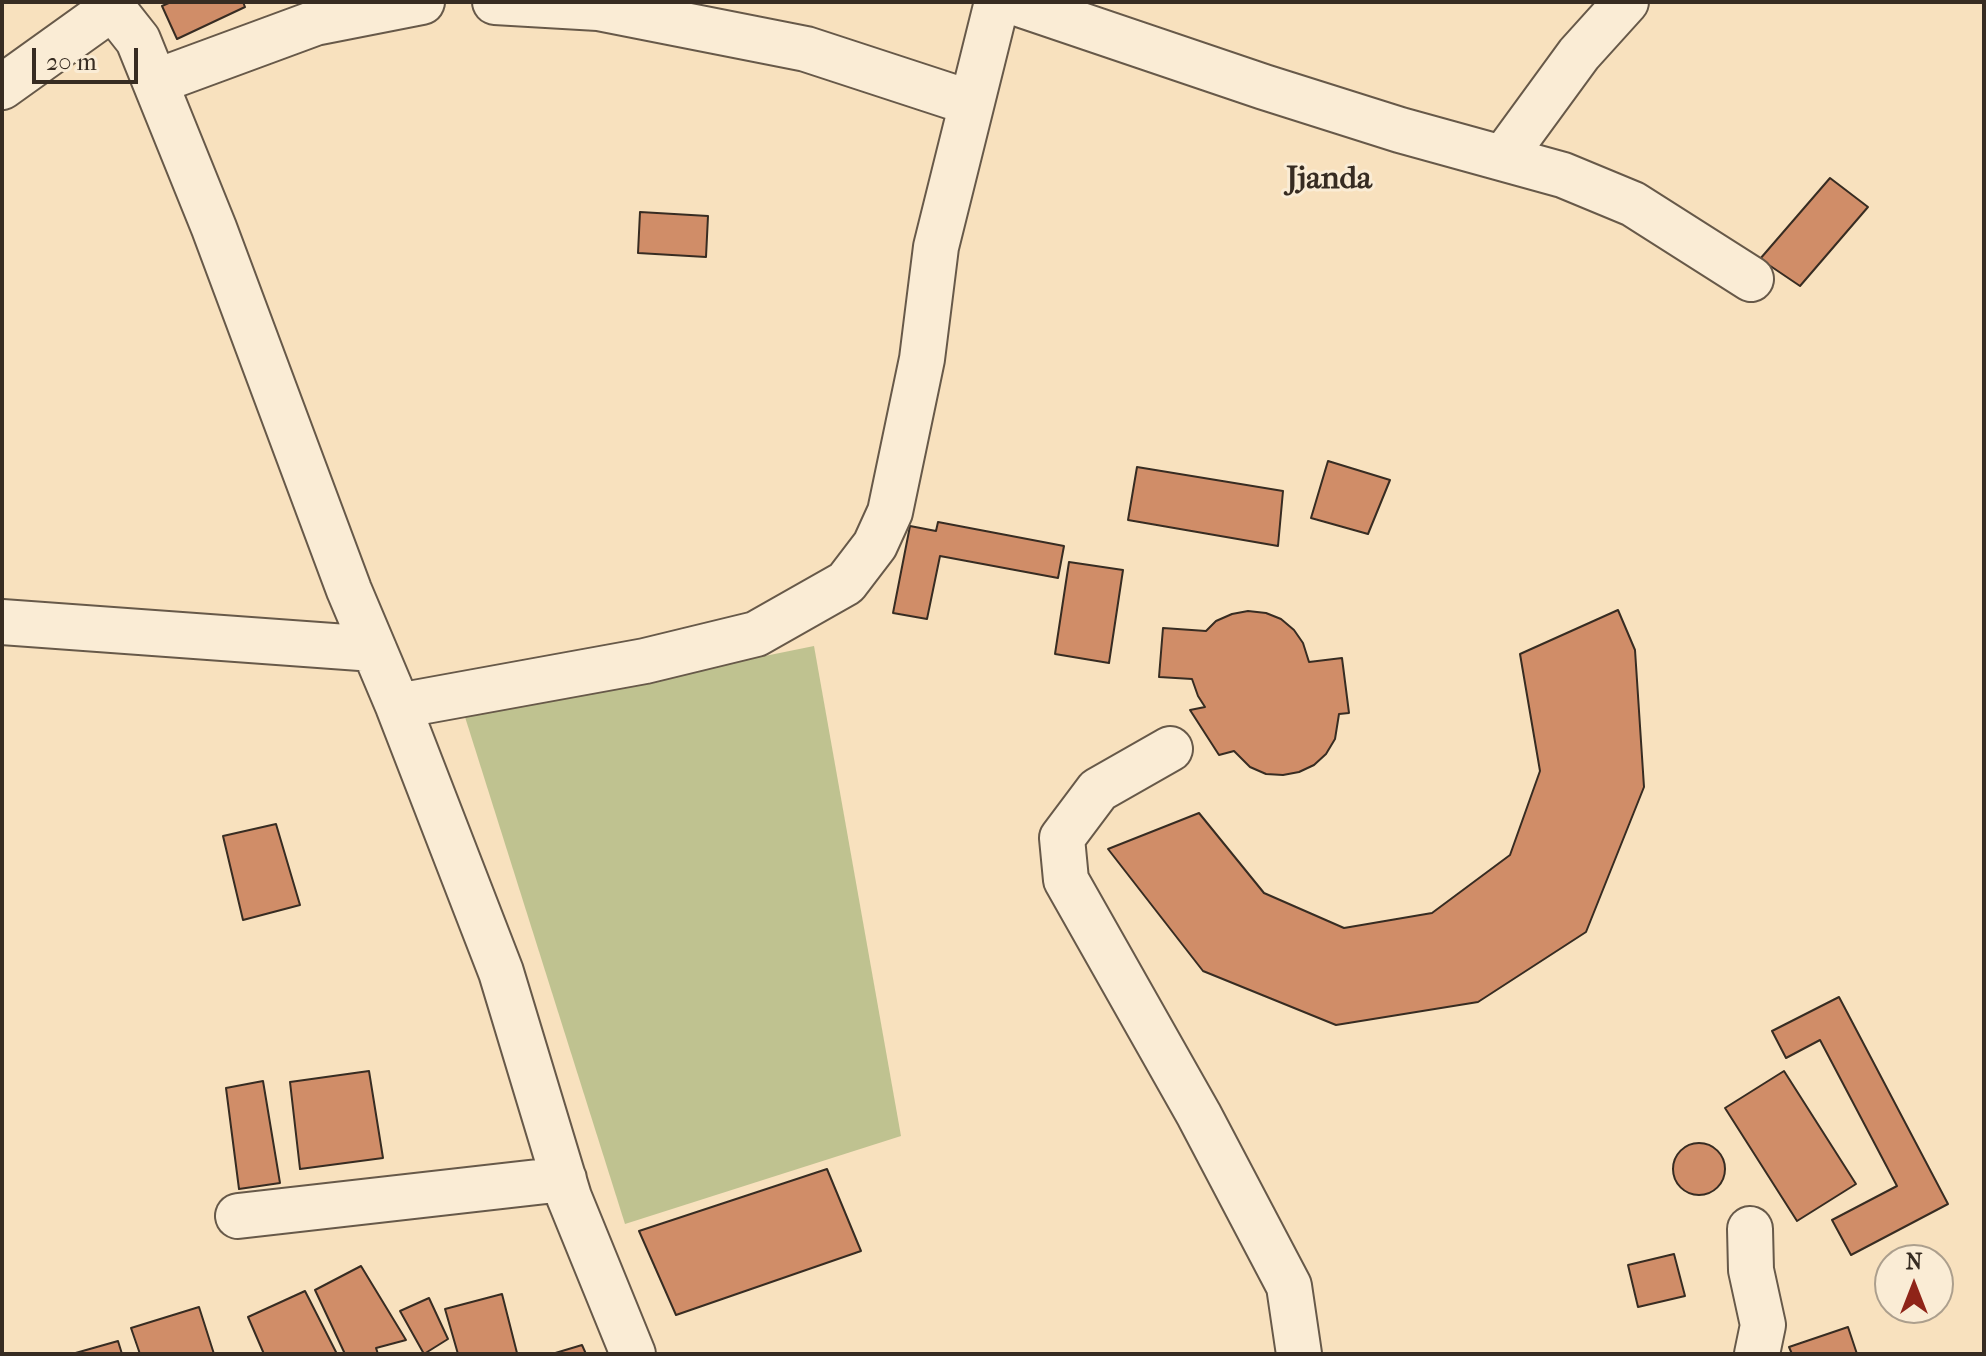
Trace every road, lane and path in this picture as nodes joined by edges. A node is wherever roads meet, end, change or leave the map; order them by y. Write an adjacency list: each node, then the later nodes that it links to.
1 (422, 2): 7 (street)
2 (495, 2): 9 (street)
3 (997, 2): 9 (street)
4 (1013, 2): 10 (street)
5 (1626, 2): 10 (street)
6 (110, 6): 7 (street); 8 (street)
7 (155, 82): 13 (street)
8 (2, 87)
9 (971, 103): 14 (street)
10 (1503, 158): 11 (street)
11 (1751, 279)
12 (2, 622): 13 (street)
13 (374, 649): 14 (street)
14 (398, 706): 16 (street)
15 (1170, 749): 20 (street)
16 (564, 1179): 17 (street); 19 (street)
17 (238, 1216)
18 (1750, 1229): 21 (street)
19 (633, 1354)
20 (1299, 1354)
21 (1757, 1354)

